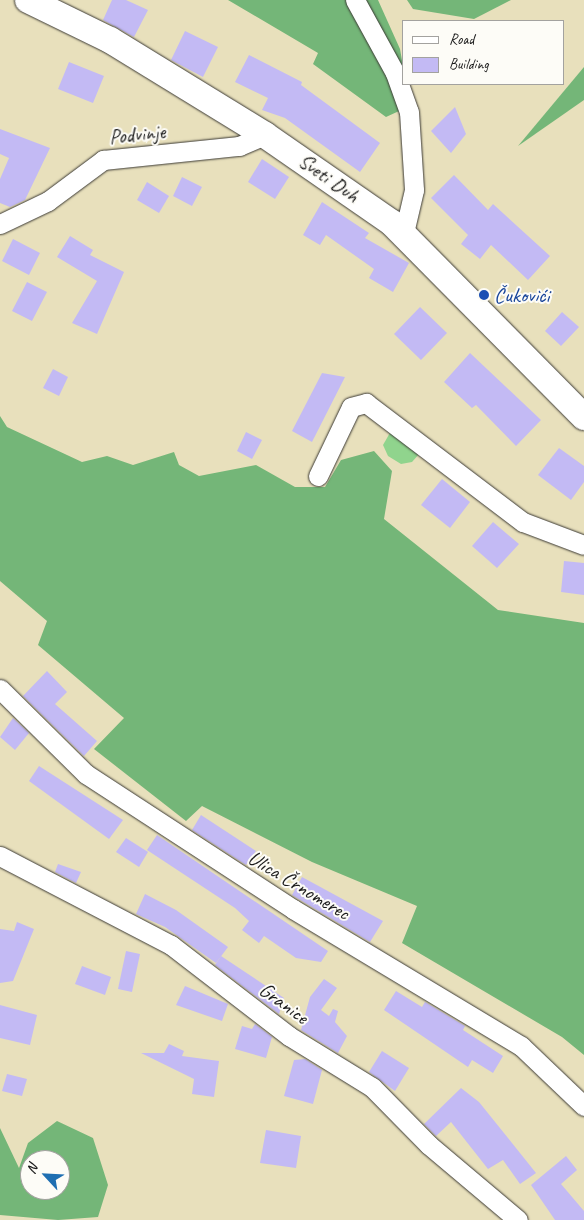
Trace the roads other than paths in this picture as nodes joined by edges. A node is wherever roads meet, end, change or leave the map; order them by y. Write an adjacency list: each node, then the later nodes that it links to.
1 (28, 0): 3 (main road, Sveti Duh)
2 (355, 0): 5 (street)
3 (265, 135): 4 (street, Podvinje); 5 (main road, Sveti Duh)
4 (0, 224)
5 (404, 233): 6 (main road, Sveti Duh)
6 (584, 417)
7 (318, 476): 8 (street)
8 (584, 545)
9 (0, 688): 11 (street, Ulica Črnomerec)
10 (0, 856): 12 (street, Granice)
11 (584, 1106)
12 (518, 1220)

